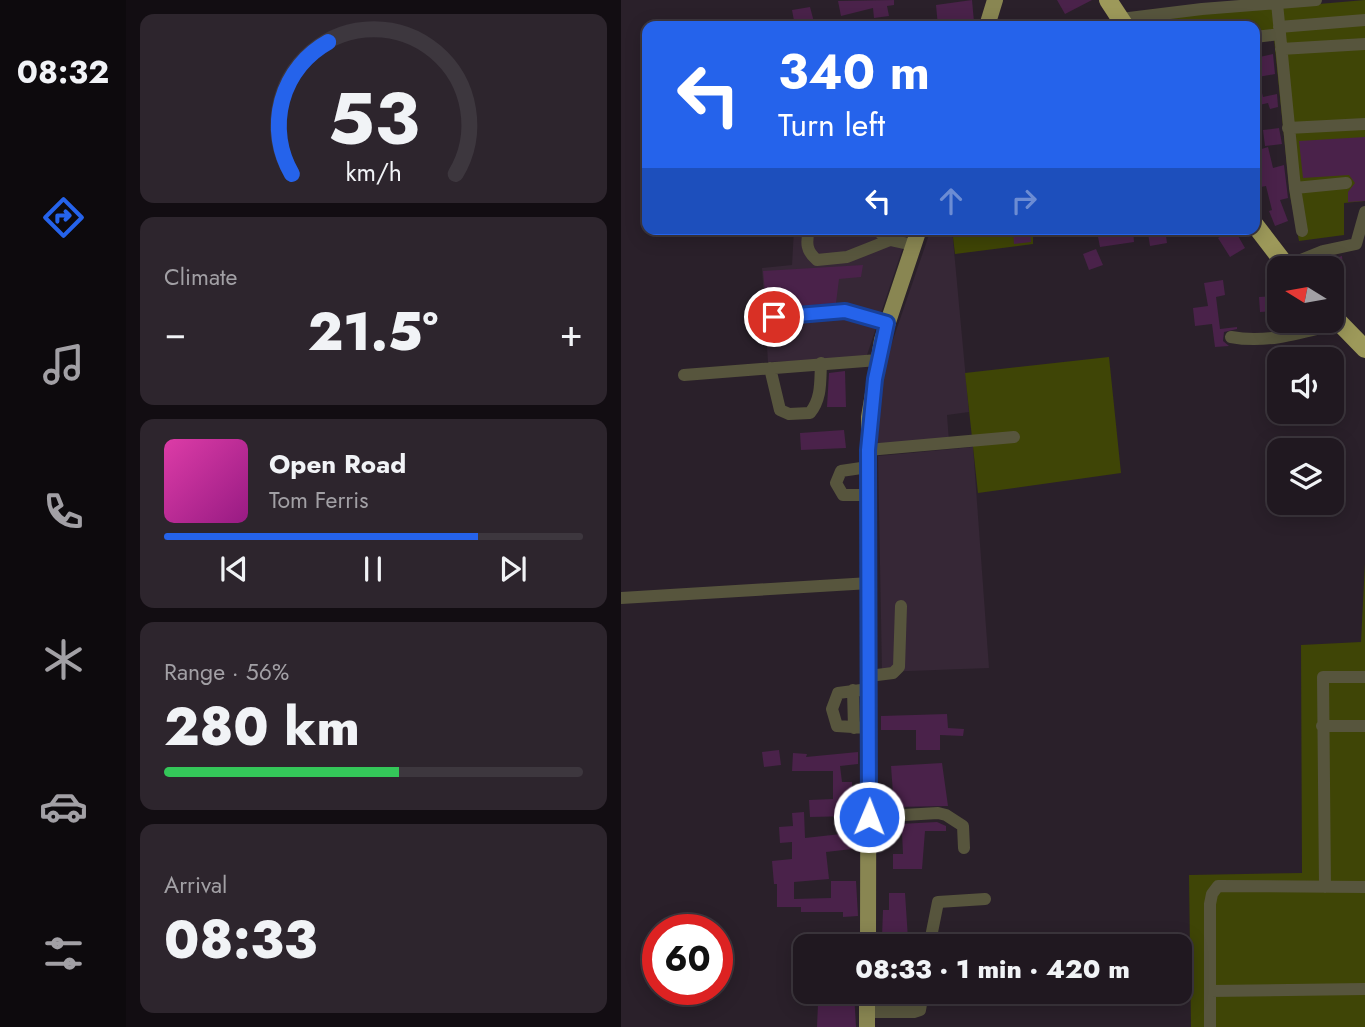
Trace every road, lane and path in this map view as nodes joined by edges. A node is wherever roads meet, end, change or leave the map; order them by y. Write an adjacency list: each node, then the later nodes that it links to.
1 (995, 0): 7 (main road)
2 (1108, 0): 8 (highway)
3 (1316, 0): 4 (street)
4 (1292, 1): 5 (street)
5 (1277, 3): 9 (street); 10 (street)
6 (1365, 20): 10 (street)
7 (989, 21)
8 (1122, 21)
9 (1138, 21)
10 (1280, 30): 11 (street); 13 (street)
11 (1260, 36)
12 (1365, 44): 13 (street)
13 (1281, 49): 15 (street)
14 (1365, 124): 15 (street)
15 (1288, 128): 17 (street)
16 (1346, 183): 17 (street)
17 (1295, 188): 19 (street)
18 (1365, 212): 25 (street)
19 (1302, 231)
20 (1260, 232): 26 (highway)
21 (808, 235): 24 (street)
22 (883, 235): 24 (street)
23 (916, 237): 24 (street); 29 (main road)
24 (890, 240)
25 (1360, 244): 27 (street)
26 (1279, 256)
27 (1312, 256)
28 (774, 317): 29 (street)
29 (887, 323): 34 (main road)
30 (1344, 327): 33 (highway)
31 (1293, 333): 32 (street)
32 (1231, 337)
33 (1364, 348)
34 (878, 360): 35 (street); 39 (main road)
35 (821, 363): 36 (street); 36 (street)
36 (770, 368): 37 (street)
37 (684, 375)
38 (1014, 437): 39 (street)
39 (868, 450): 40 (main road)
40 (868, 467): 41 (main road); 41 (street)
41 (868, 495): 42 (main road)
42 (870, 583): 43 (street); 46 (main road)
43 (621, 597)
44 (901, 606): 46 (street)
45 (1365, 677): 47 (street)
46 (864, 685): 49 (main road); 49 (street)
47 (1322, 726): 48 (street); 52 (street)
48 (1365, 726)
49 (861, 728): 50 (main road)
50 (869, 817): 51 (street); 55 (main road)
51 (964, 848)
52 (1325, 887): 53 (street); 58 (street)
53 (1365, 887)
54 (985, 899): 56 (street)
55 (868, 934)
56 (932, 934)
57 (1365, 989): 58 (street)
58 (1210, 991): 61 (street)
59 (921, 1004): 60 (street)
60 (867, 1019)
61 (1211, 1027)

